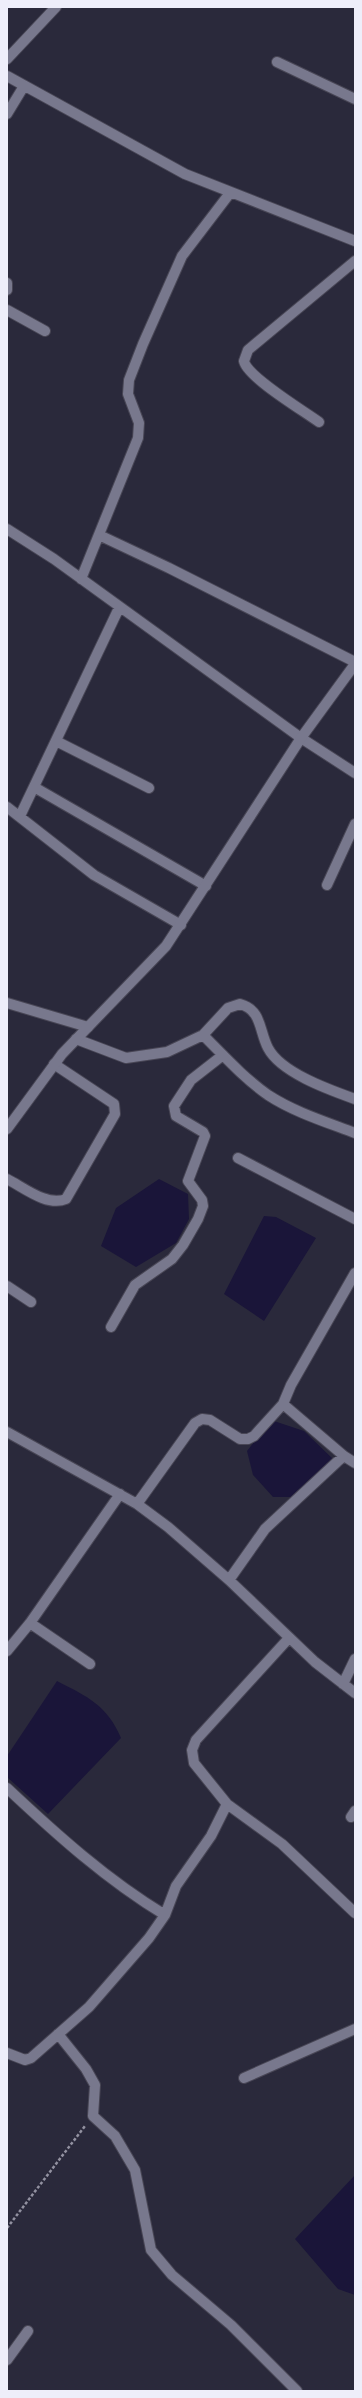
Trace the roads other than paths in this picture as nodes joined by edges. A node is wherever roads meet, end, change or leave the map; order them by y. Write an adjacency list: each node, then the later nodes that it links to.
1 (56, 7): 2 (street)
2 (7, 60)
3 (277, 62): 6 (street)
4 (7, 76): 5 (street)
5 (24, 86): 7 (street); 8 (street)
6 (355, 99)
7 (7, 114)
8 (230, 193): 9 (street); 17 (street)
9 (355, 241)
10 (355, 261): 15 (street)
11 (7, 282): 12 (street)
12 (7, 290)
13 (7, 310): 14 (street)
14 (45, 331)
15 (319, 422)
16 (7, 529): 18 (street)
17 (99, 535): 18 (street); 20 (street)
18 (81, 579): 19 (street)
19 (119, 608): 21 (street); 22 (street)
20 (355, 663): 21 (street)
21 (301, 738): 23 (street); 30 (street)
22 (56, 741): 24 (street); 25 (street)
23 (355, 773)
24 (34, 787): 27 (street); 30 (street)
25 (148, 788)
26 (7, 808): 27 (street)
27 (20, 816): 31 (street)
28 (355, 824): 29 (street)
29 (327, 885)
30 (206, 886): 31 (street)
31 (181, 925): 33 (street)
32 (7, 1003): 33 (street)
33 (88, 1027): 35 (street)
34 (203, 1035): 35 (street); 36 (street); 38 (street)
35 (76, 1039): 37 (street)
36 (223, 1055): 40 (street); 47 (street)
37 (54, 1064): 39 (street); 42 (street)
38 (355, 1099)
39 (8, 1124)
40 (355, 1133)
41 (238, 1158): 43 (street)
42 (7, 1178)
43 (355, 1219)
44 (355, 1273): 48 (street)
45 (7, 1286): 46 (street)
46 (31, 1302)
47 (111, 1327)
48 (283, 1404): 50 (street); 53 (street)
49 (7, 1432): 52 (street)
50 (344, 1456): 51 (street); 54 (street)
51 (355, 1463)
52 (120, 1494): 53 (street); 55 (street)
53 (137, 1504): 54 (street)
54 (229, 1580): 56 (street)
55 (30, 1623): 57 (street); 59 (street)
56 (289, 1638): 60 (street); 63 (street)
57 (7, 1651)
58 (355, 1660): 60 (street)
59 (90, 1664)
60 (343, 1684): 61 (street)
61 (355, 1693)
62 (7, 1788): 65 (street)
63 (227, 1804): 64 (street); 65 (street)
64 (355, 1913)
65 (165, 1915): 67 (street)
66 (355, 2029): 69 (street)
67 (58, 2034): 68 (street); 72 (street)
68 (7, 2053)
69 (244, 2078)
70 (28, 2331): 71 (street)
71 (7, 2360)
72 (297, 2391)

